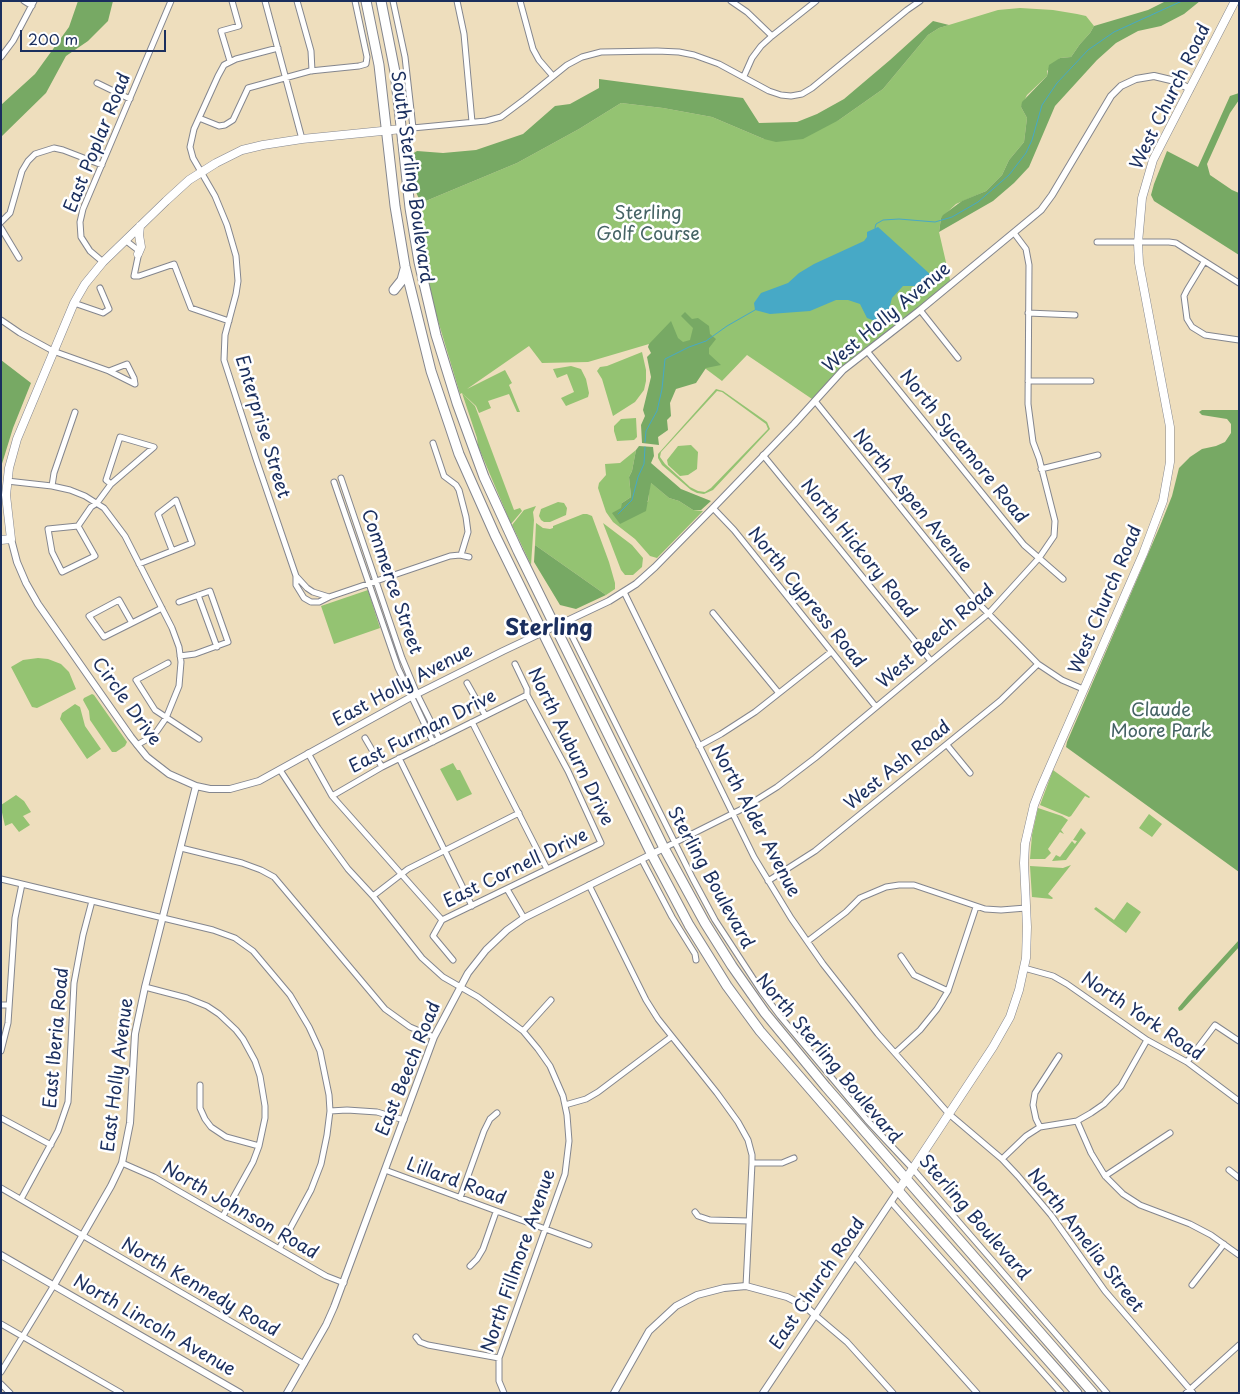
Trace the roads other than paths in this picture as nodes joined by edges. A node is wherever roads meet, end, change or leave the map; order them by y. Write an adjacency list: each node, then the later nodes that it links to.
1 (24, 1): 16 (street)
2 (171, 1): 27 (street, East Poplar Road)
3 (232, 1): 20 (street)
4 (265, 1): 18 (street)
5 (297, 1): 21 (street)
6 (355, 1): 21 (street)
7 (366, 1): 32 (main road, South Sterling Boulevard)
8 (381, 1): 31 (main road, South Sterling Boulevard)
9 (393, 1): 30 (street, South Sterling Boulevard)
10 (457, 1): 29 (street)
11 (520, 1): 22 (street)
12 (731, 1): 17 (street)
13 (816, 1): 17 (street)
14 (920, 1): 23 (street)
15 (1235, 1): 26 (main road, West Church Road)
16 (33, 3): 19 (street)
17 (772, 36): 23 (street)
18 (278, 48): 20 (street); 24 (street)
19 (1, 57)
20 (230, 62): 28 (street, Enterprise Street)
21 (312, 71): 24 (street)
22 (552, 75): 23 (street); 29 (street)
23 (744, 76)
24 (286, 78): 28 (street); 33 (street)
25 (97, 83): 27 (street)
26 (1190, 89): 39 (street, West Holly Avenue); 42 (main road, West Church Road)
27 (130, 99): 34 (street, East Poplar Road)
28 (199, 118): 35 (street, Enterprise Street)
29 (472, 122): 30 (street)
30 (413, 128): 31 (street)
31 (402, 129): 32 (main road); 98 (main road, South Sterling Boulevard)
32 (387, 130): 33 (main road); 47 (main road, South Sterling Boulevard)
33 (302, 139): 35 (main road)
34 (102, 165): 36 (street); 45 (street, East Poplar Road)
35 (201, 172): 37 (main road); 56 (street, Enterprise Street)
36 (1, 222)
37 (140, 226): 40 (main road); 43 (main road)
38 (1, 228): 44 (street)
39 (1014, 233): 52 (street, West Holly Avenue); 53 (street, West Beech Road)
40 (125, 240): 43 (street); 45 (main road)
41 (1097, 242): 42 (street)
42 (1138, 243): 46 (street); 108 (main road, West Church Road)
43 (138, 254): 56 (street)
44 (19, 258)
45 (102, 262): 51 (main road)
46 (1204, 262): 48 (street); 57 (street)
47 (405, 266): 50 (main road); 99 (main road, South Sterling Boulevard)
48 (1239, 283)
49 (100, 288): 51 (street)
50 (394, 290)
51 (74, 304): 58 (main road)
52 (920, 310): 59 (street, West Holly Avenue); 60 (street)
53 (1028, 313): 54 (street); 62 (street, West Beech Road)
54 (1075, 315)
55 (1, 320): 58 (street)
56 (229, 321): 85 (street, Enterprise Street)
57 (1239, 340)
58 (53, 351): 61 (street); 71 (main road)
59 (867, 351): 64 (street, West Holly Avenue); 83 (street, North Sycamore Road)
60 (958, 358)
61 (109, 371): 61 (street)
62 (1028, 381): 63 (street); 69 (street, West Beech Road)
63 (1091, 381)
64 (815, 401): 67 (street, West Holly Avenue); 95 (street, North Aspen Avenue)
65 (75, 412): 74 (street)
66 (433, 443): 81 (street)
67 (763, 455): 76 (street, West Holly Avenue); 103 (street, North Hickory Road)
68 (1098, 455): 69 (street)
69 (1041, 469): 83 (street, West Beech Road)
70 (341, 478): 87 (street, Commerce Street)
71 (4, 481): 74 (street); 78 (main road)
72 (334, 482): 88 (street, Commerce Street)
73 (110, 484): 73 (street); 75 (street)
74 (52, 486): 75 (street)
75 (97, 503): 77 (street); 84 (street)
76 (713, 508): 89 (street, West Holly Avenue); 101 (street, North Cypress Road)
77 (78, 526): 77 (street)
78 (11, 539): 79 (main road); 120 (street, Circle Drive)
79 (1, 540)
80 (172, 550): 80 (street); 84 (street)
81 (461, 556): 82 (street, Enterprise Street); 87 (street, Enterprise Street)
82 (469, 557)
83 (1039, 558): 86 (street, North Sycamore Road); 95 (street, West Beech Road)
84 (139, 564): 93 (street)
85 (296, 576): 91 (street, Enterprise Street); 91 (street, Enterprise Street)
86 (1063, 579)
87 (377, 581): 88 (street, Enterprise Street); 110 (street, Commerce Street)
88 (368, 584): 91 (street, Enterprise Street); 110 (street, Commerce Street)
89 (624, 592): 96 (street, West Holly Avenue); 122 (street, North Alder Avenue)
90 (198, 595): 92 (street); 100 (street); 100 (street)
91 (329, 597)
92 (179, 602)
93 (162, 608): 97 (street); 102 (street)
94 (713, 613): 109 (street)
95 (990, 613): 103 (street, West Beech Road); 106 (street, North Aspen Avenue)
96 (565, 622): 98 (street, West Holly Avenue); 133 (street, Sterling Boulevard)
97 (132, 623): 97 (street)
98 (556, 626): 99 (street, West Holly Avenue); 135 (main road, North Sterling Boulevard)
99 (542, 632): 110 (street, East Holly Avenue); 137 (main road, North Sterling Boulevard)
100 (217, 647): 102 (street)
101 (831, 652): 109 (street); 112 (street, North Cypress Road)
102 (180, 656): 114 (street)
103 (931, 661): 112 (street, West Beech Road)
104 (168, 663): 114 (street)
105 (515, 664): 111 (street, North Auburn Drive)
106 (1038, 664): 108 (street, North Aspen Avenue); 121 (street, West Ash Road)
107 (467, 683): 113 (street)
108 (1083, 690): 150 (main road, West Church Road)
109 (778, 692): 122 (street)
110 (414, 695): 117 (street); 119 (street); 123 (street, East Holly Avenue)
111 (527, 695): 113 (street, East Furman Drive); 132 (street, North Auburn Drive)
112 (876, 706): 131 (street, West Beech Road)
113 (485, 715): 115 (street, East Furman Drive)
114 (166, 718): 118 (street); 120 (street)
115 (472, 722): 117 (street, East Furman Drive); 130 (street)
116 (365, 738): 125 (street)
117 (439, 738): 119 (street, East Furman Drive)
118 (199, 739)
119 (433, 742): 124 (street, East Furman Drive)
120 (138, 745): 128 (street, Circle Drive)
121 (947, 745): 127 (street); 142 (street, West Ash Road)
122 (699, 746): 131 (street, North Alder Avenue)
123 (308, 753): 126 (street, East Holly Avenue); 129 (street)
124 (399, 758): 125 (street, East Furman Drive); 136 (street)
125 (382, 767): 129 (street, East Furman Drive)
126 (280, 770): 128 (street, Circle Drive); 146 (street, North Fillmore Avenue)
127 (970, 773)
128 (196, 786): 134 (street, East Holly Avenue)
129 (332, 796): 140 (street)
130 (519, 813): 136 (street); 139 (street)
131 (732, 814): 133 (street, West Beech Road); 142 (street, North Alder Avenue)
132 (601, 843): 139 (street, East Cornell Drive)
133 (674, 843): 135 (street, West Beech Road); 191 (street, Sterling Boulevard)
134 (181, 848): 151 (street, East Holly Avenue); 166 (street)
135 (664, 848): 137 (street, East Beech Road); 195 (main road, North Sterling Boulevard)
136 (444, 850): 140 (street); 148 (street)
137 (652, 854): 138 (street, East Beech Road); 198 (main road, North Sterling Boulevard)
138 (642, 860): 144 (street, East Beech Road); 157 (street)
139 (547, 869): 145 (street, East Cornell Drive)
140 (401, 873): 146 (street); 153 (street)
141 (1, 879): 143 (street)
142 (768, 881): 154 (street, North Alder Avenue)
143 (22, 884): 147 (street); 164 (street)
144 (589, 885): 152 (street, East Beech Road); 167 (street)
145 (507, 889): 148 (street, East Cornell Drive); 152 (street)
146 (373, 896): 159 (street, North Fillmore Avenue)
147 (92, 901): 151 (street); 185 (street, East Iberia Road)
148 (472, 906): 153 (street, East Cornell Drive)
149 (976, 907): 150 (street); 154 (street); 161 (street)
150 (1026, 908): 158 (main road, West Church Road)
151 (164, 918): 160 (street, East Holly Avenue); 177 (street)
152 (524, 918): 159 (street, East Beech Road)
153 (442, 920): 156 (street)
154 (808, 941): 171 (street, North Alder Avenue)
155 (901, 956): 161 (street)
156 (453, 960)
157 (696, 960)
158 (1024, 968): 168 (street, North York Road); 179 (main road, West Church Road)
159 (460, 986): 165 (street, North Fillmore Avenue); 166 (street, East Beech Road)
160 (145, 987): 186 (street); 189 (street, East Holly Avenue)
161 (948, 991): 171 (street)
162 (551, 1000): 165 (street)
163 (1, 1005): 164 (street)
164 (9, 1005): 170 (street)
165 (523, 1031): 176 (street, North Fillmore Avenue)
166 (434, 1037): 181 (street, East Beech Road)
167 (671, 1037): 176 (street); 190 (street)
168 (1147, 1040): 173 (street, North York Road); 182 (street)
169 (1239, 1041): 173 (street)
170 (1, 1051)
171 (895, 1053): 179 (street, North Alder Avenue)
172 (1059, 1056): 183 (street)
173 (1188, 1062): 175 (street, North York Road)
174 (200, 1085): 186 (street)
175 (1239, 1101)
176 (565, 1105): 206 (street, North Fillmore Avenue)
177 (330, 1110): 181 (street); 210 (street)
178 (497, 1113): 199 (street)
179 (949, 1114): 188 (street, North Amelia Street); 191 (main road, West Church Road)
180 (1, 1118): 185 (street)
181 (404, 1120): 192 (street, East Beech Road)
182 (1077, 1121): 183 (street); 194 (street)
183 (1040, 1127): 188 (street)
184 (1170, 1133): 194 (street)
185 (51, 1145): 200 (street, East Iberia Road)
186 (259, 1146): 204 (street)
187 (794, 1158): 190 (street)
188 (1002, 1159): 228 (street, North Amelia Street)
189 (122, 1163): 204 (street, North Johnson Road); 207 (street, East Holly Avenue)
190 (752, 1163): 205 (street)
191 (912, 1168): 195 (main road, West Church Road); 241 (street, Sterling Boulevard)
192 (385, 1170): 199 (street, Lillard Road); 215 (street, East Beech Road)
193 (1229, 1170): 196 (street)
194 (1105, 1176): 208 (street)
195 (906, 1178): 198 (main road, West Church Road); 240 (main road, North Sterling Boulevard)
196 (1239, 1178)
197 (1, 1188): 200 (street, North Kennedy Road)
198 (898, 1191): 201 (street, East Church Road); 239 (main road, North Sterling Boulevard)
199 (460, 1198): 202 (street, Lillard Road)
200 (21, 1199): 207 (street, North Kennedy Road)
201 (891, 1202): 213 (street, East Church Road); 238 (street)
202 (496, 1212): 206 (street, Lillard Road); 214 (street)
203 (695, 1212): 205 (street)
204 (223, 1216): 210 (street, North Johnson Road)
205 (749, 1221): 218 (street)
206 (545, 1229): 209 (street, Lillard Road); 224 (street, North Fillmore Avenue)
207 (82, 1236): 216 (street, East Holly Avenue); 225 (street, North Kennedy Road)
208 (1224, 1244): 212 (street); 217 (street)
209 (589, 1245)
210 (279, 1248): 215 (street, North Johnson Road)
211 (1, 1255): 216 (street, North Lincoln Avenue)
212 (1239, 1255)
213 (855, 1257): 219 (street, East Church Road); 237 (street)
214 (470, 1266)
215 (344, 1283): 225 (street, East Beech Road)
216 (54, 1285): 221 (street, East Holly Avenue); 231 (street, North Lincoln Avenue)
217 (1192, 1285)
218 (746, 1286): 219 (street); 234 (street)
219 (815, 1315): 235 (street, East Church Road); 236 (street)
220 (1, 1324): 221 (street)
221 (24, 1337): 226 (street, East Holly Avenue); 230 (street)
222 (416, 1337): 224 (street)
223 (1239, 1345): 228 (street)
224 (498, 1358): 233 (street, North Fillmore Avenue)
225 (304, 1364): 232 (street, East Beech Road)
226 (1, 1372)
227 (1, 1384): 229 (street)
228 (1190, 1392)
229 (10, 1393)
230 (121, 1393)
231 (240, 1393)
232 (287, 1393)
233 (504, 1393)
234 (614, 1393)
235 (763, 1393)
236 (893, 1393)
237 (977, 1393)
238 (1061, 1393)
239 (1077, 1393)
240 (1093, 1393)
241 (1108, 1393)

